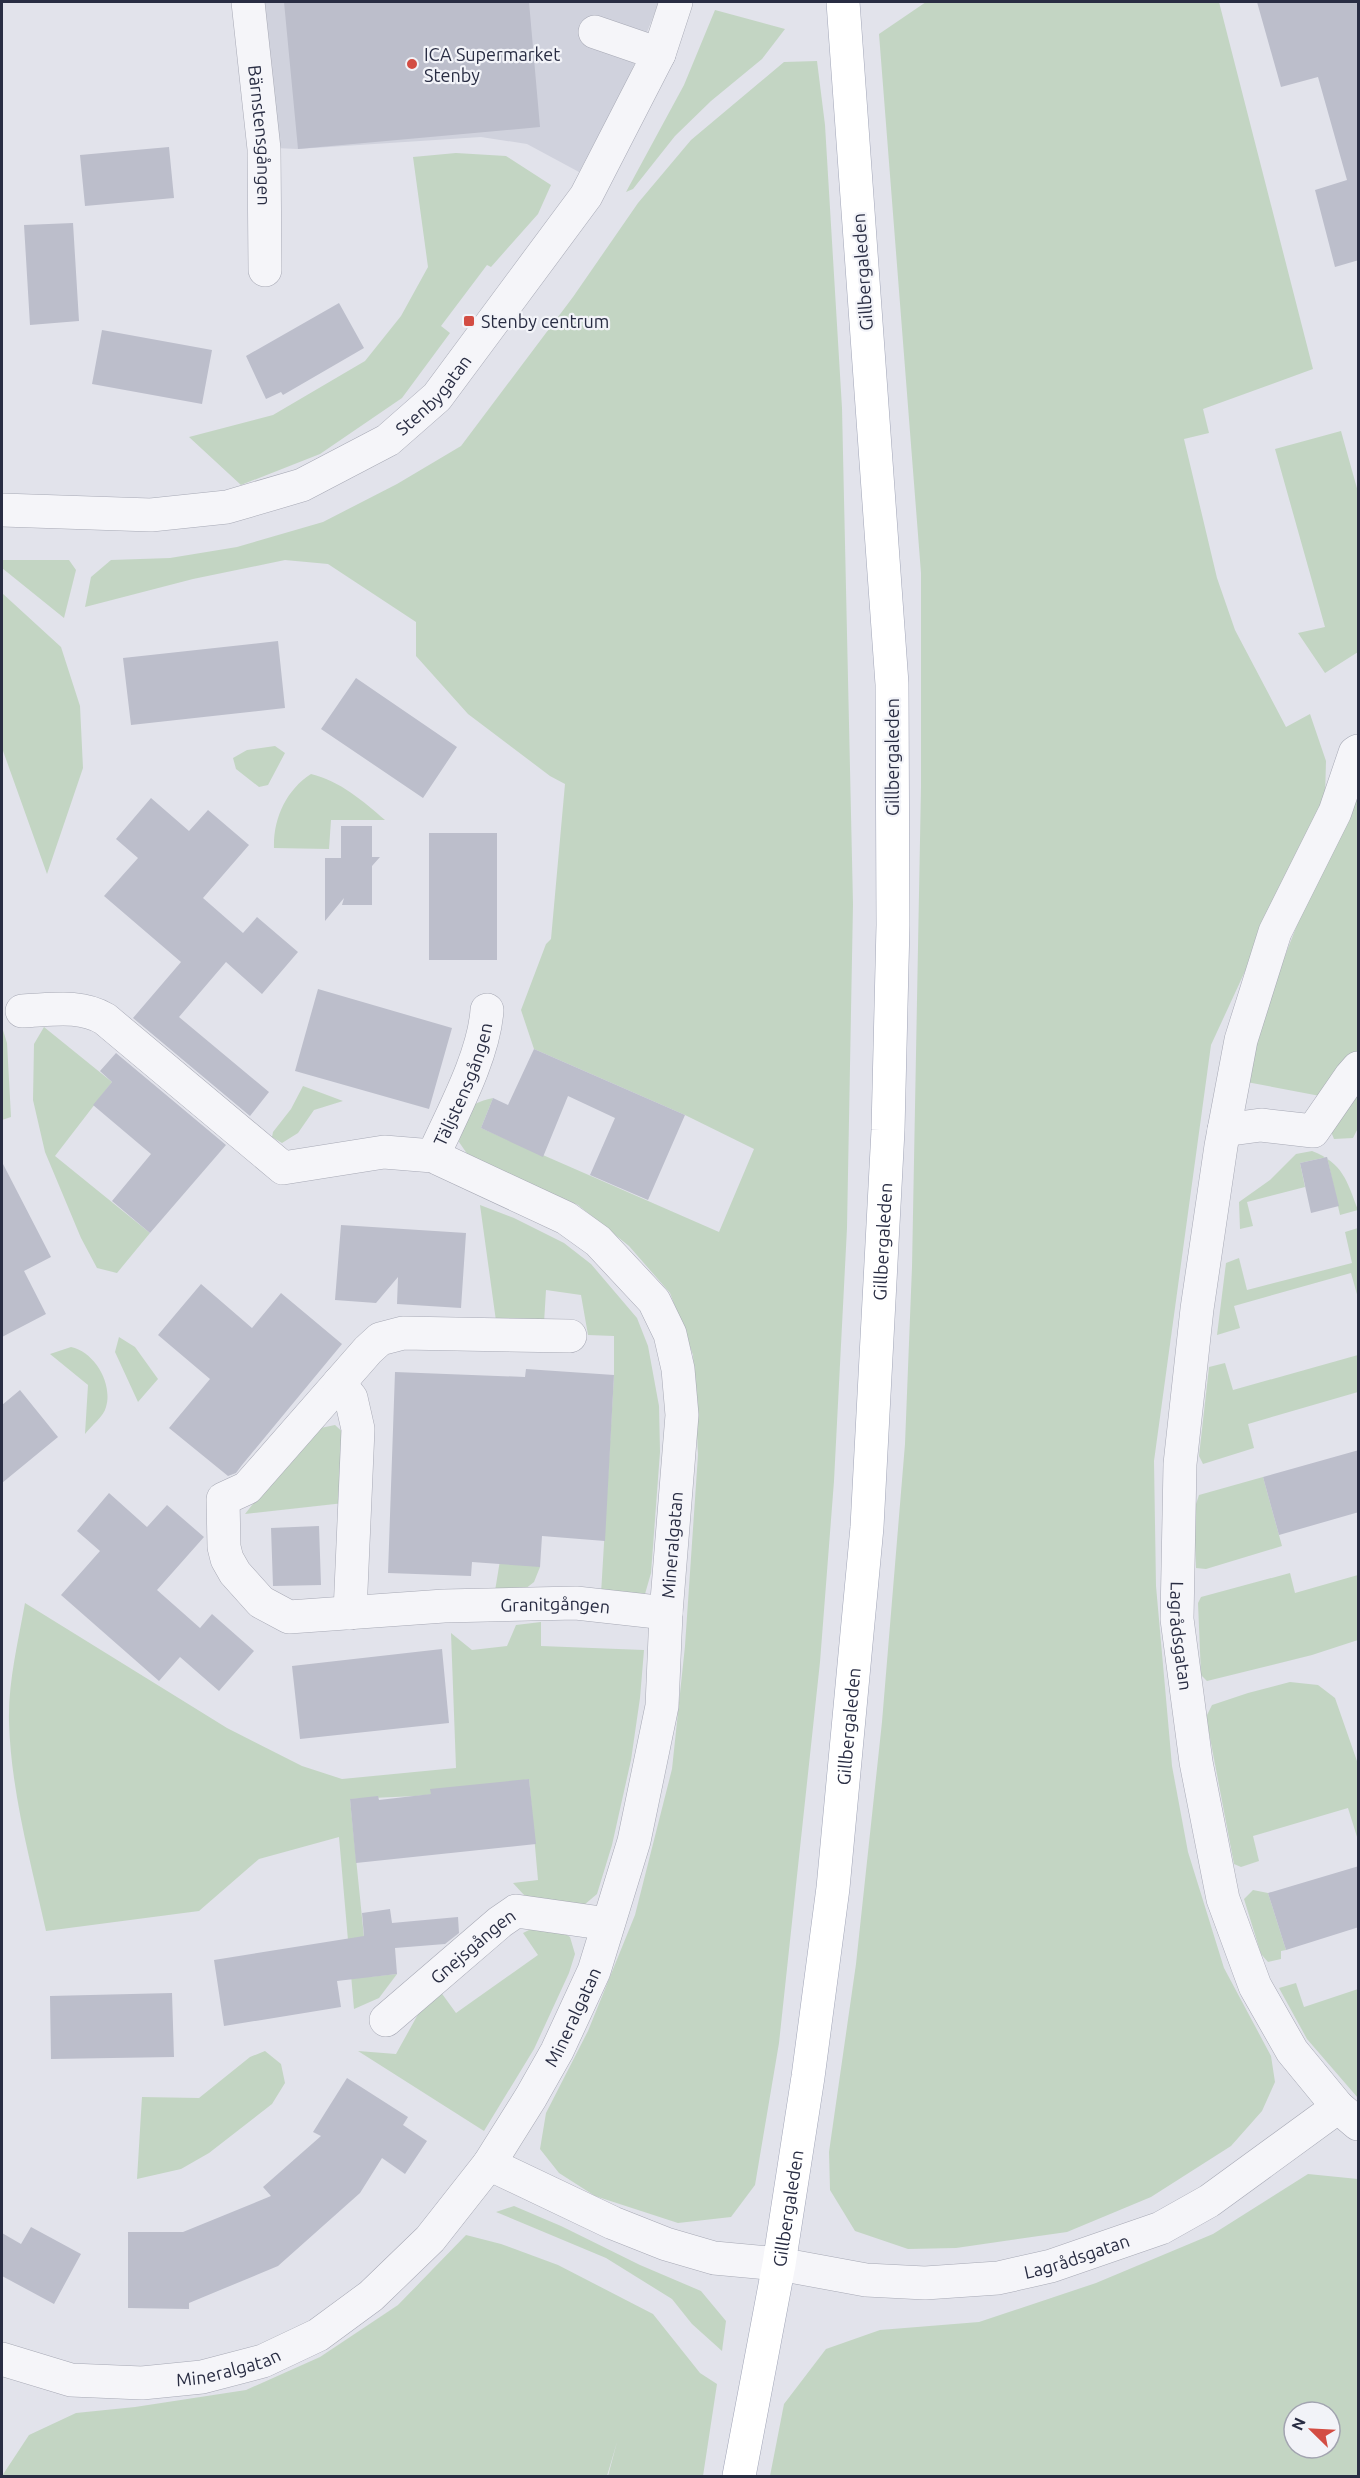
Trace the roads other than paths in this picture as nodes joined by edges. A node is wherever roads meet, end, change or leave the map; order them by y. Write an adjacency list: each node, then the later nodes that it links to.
1 (248, 2): 6 (street, Bärnstensgången)
2 (676, 2): 5 (street, Stenbygatan)
3 (843, 2): 22 (main road, Gillbergaleden)
4 (595, 32): 5 (street)
5 (658, 54): 7 (street, Stenbygatan)
6 (265, 270)
7 (2, 510)
8 (1359, 751): 12 (street, Lagrådsgatan)
9 (487, 1010): 13 (street, Täljstensgången)
10 (22, 1011): 13 (street, Mineralgatan)
11 (1359, 1068): 12 (street)
12 (1224, 1130): 20 (street, Lagrådsgatan)
13 (433, 1156): 17 (street, Mineralgatan)
14 (570, 1336): 15 (street)
15 (339, 1383): 16 (street); 16 (street, Granitgången)
16 (350, 1613): 17 (street, Granitgången)
17 (666, 1613): 18 (street, Mineralgatan)
18 (608, 1924): 19 (street, Gnejsgången); 21 (street, Mineralgatan)
19 (386, 2020)
20 (1348, 2116): 22 (street, Lagrådsgatan)
21 (489, 2164): 22 (street); 23 (street, Mineralgatan)
22 (779, 2264): 24 (main road, Gillbergaleden)
23 (2, 2359)
24 (740, 2476)

